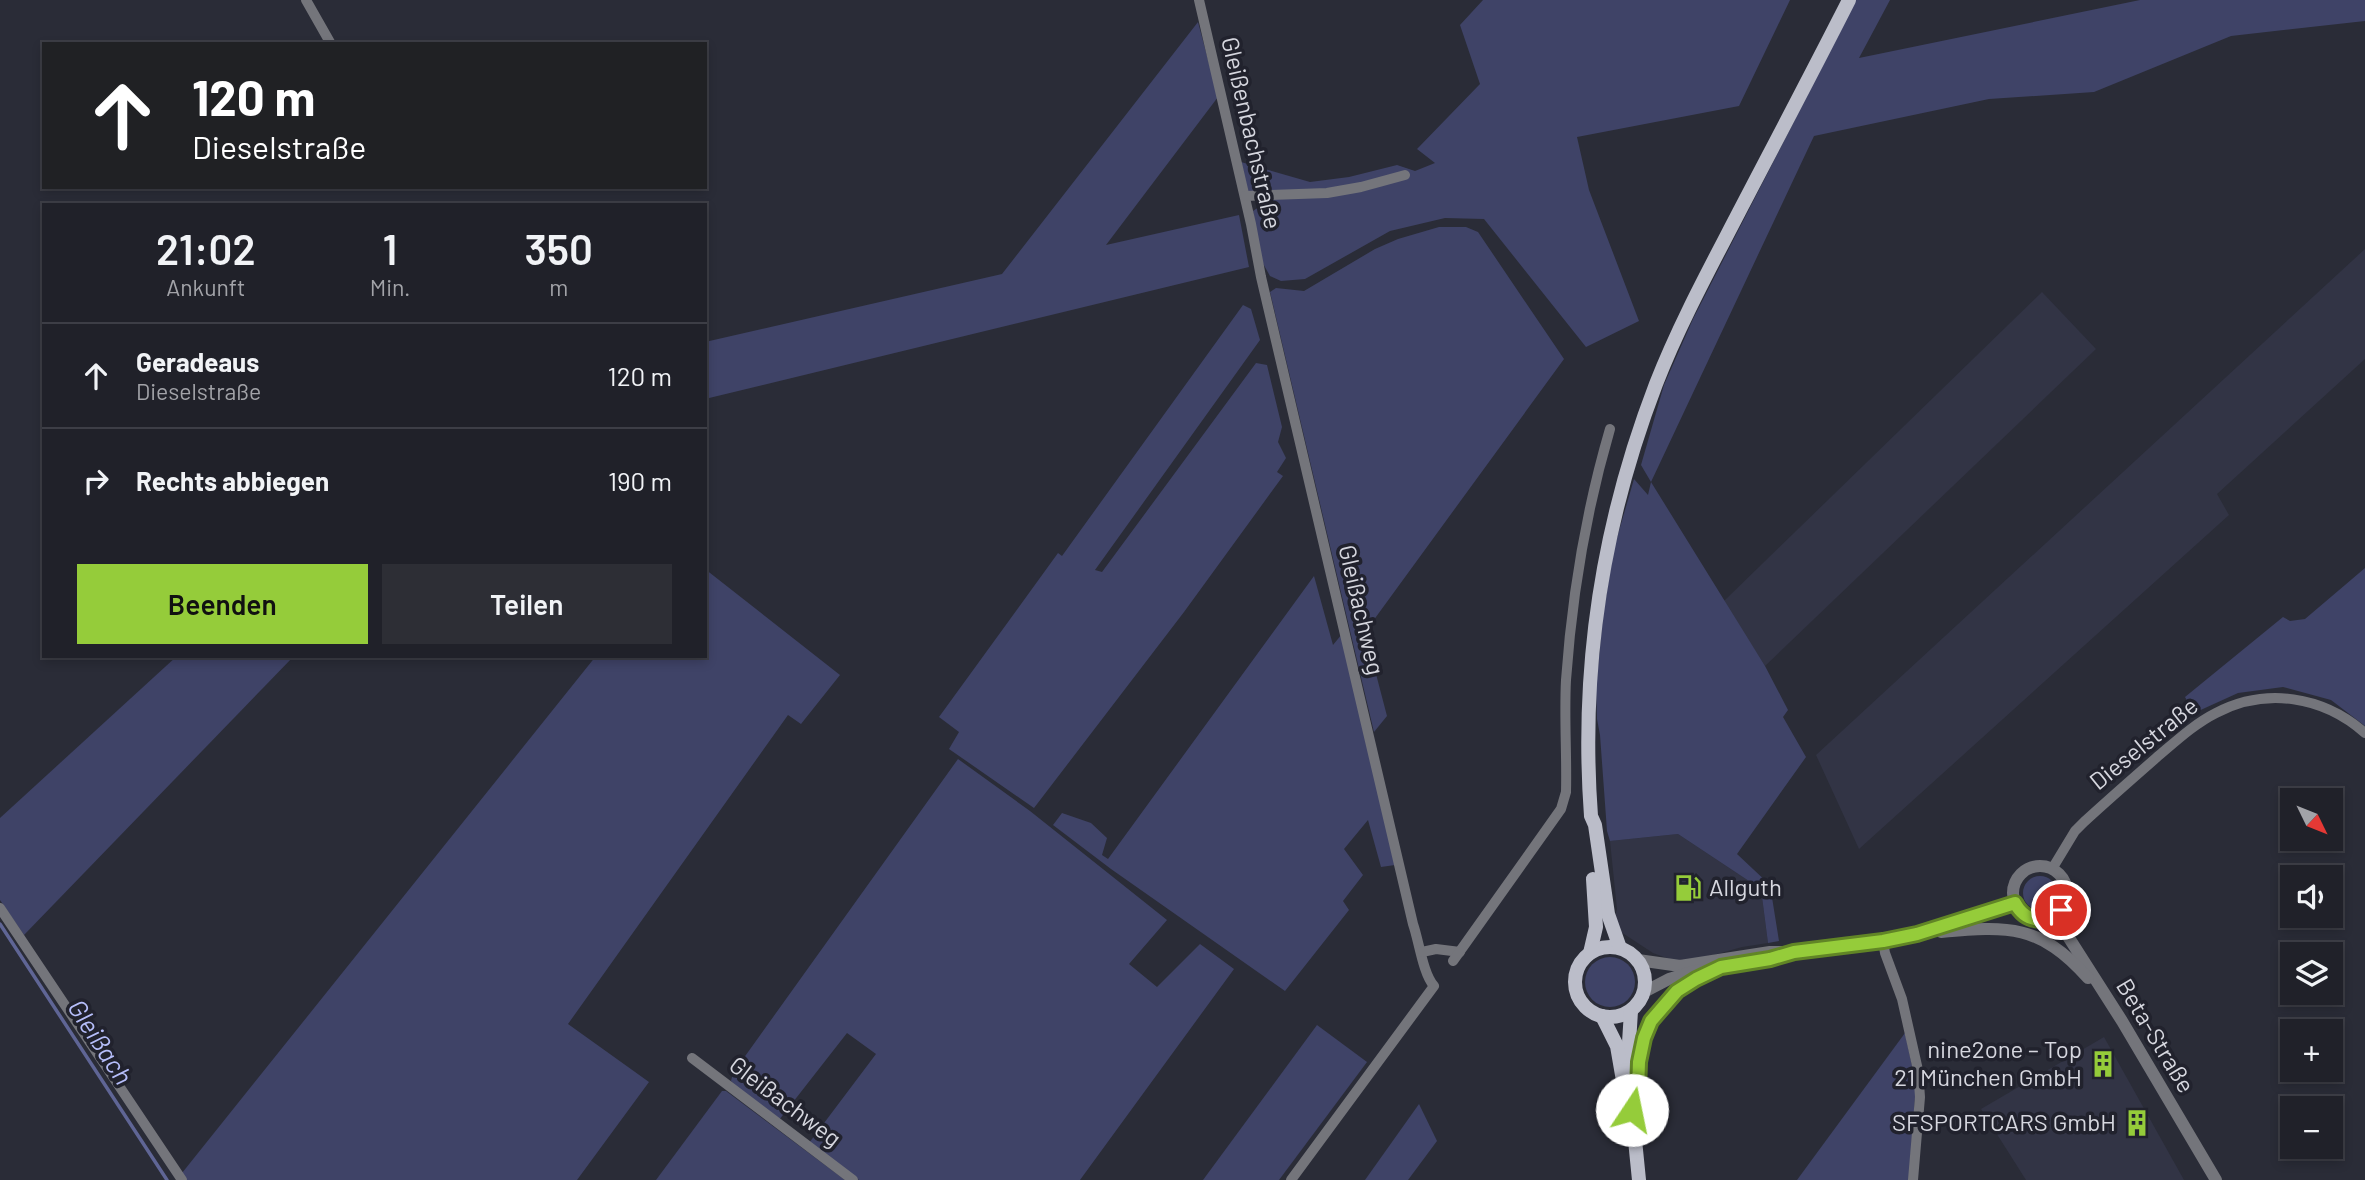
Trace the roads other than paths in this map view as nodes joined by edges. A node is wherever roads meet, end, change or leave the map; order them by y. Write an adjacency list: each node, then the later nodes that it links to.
1 (306, 0): 4 (street)
2 (1199, 0): 6 (street, Gleißenbachstraße)
3 (1849, 0): 10 (main road)
4 (330, 42)
5 (1405, 175): 6 (street)
6 (1245, 197): 7 (street, Gleißenbachstraße)
7 (1261, 277): 18 (street, Gleißachweg)
8 (1610, 429): 18 (street)
9 (2365, 733): 11 (street, Dieselstraße)
10 (1591, 816): 17 (main road); 20 (main road)
11 (2052, 869): 12 (street); 14 (street)
12 (2015, 903): 14 (street); 15 (street)
13 (0, 908): 29 (street)
14 (2055, 916): 24 (street, Beta-Straße)
15 (1917, 934): 16 (street); 24 (street)
16 (1883, 941): 19 (street); 33 (street)
17 (1620, 948): 20 (main road); 21 (main road)
18 (1422, 952): 31 (street, Gleißachweg)
19 (1794, 952): 21 (street); 22 (street)
20 (1590, 953): 26 (main road)
21 (1638, 960): 23 (main road)
22 (1721, 967): 23 (street); 28 (street)
23 (1644, 992): 25 (main road)
24 (2108, 999): 34 (street, Beta-Straße)
25 (1631, 1011): 26 (main road); 28 (main road)
26 (1602, 1016): 28 (main road)
27 (692, 1058): 30 (street, Gleißachweg)
28 (1633, 1104): 32 (main road)
29 (182, 1180)
30 (853, 1180)
31 (1291, 1180)
32 (1639, 1180)
33 (1913, 1180)
34 (2216, 1180)

